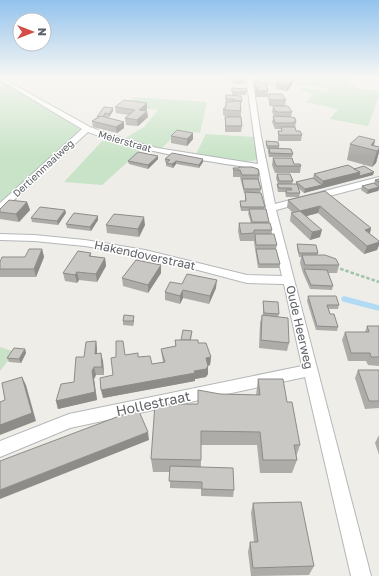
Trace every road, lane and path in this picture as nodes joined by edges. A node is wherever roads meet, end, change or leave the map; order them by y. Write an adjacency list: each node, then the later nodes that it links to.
1 (44, 104): 3 (street, Meierstraat)
2 (253, 104): 4 (street, Oude Heerweg)
3 (87, 129): 4 (street, Meierstraat); 6 (street, Dertienmaalweg)
4 (263, 168): 7 (street, Oude Heerweg)
5 (379, 180): 7 (street)
6 (0, 208)
7 (271, 208): 10 (street, Oude Heerweg)
8 (0, 237): 10 (street, Hakendoverstraat)
9 (332, 265): 11 (path)
10 (289, 280): 12 (street, Oude Heerweg)
11 (379, 282)
12 (310, 370): 13 (street, Hollestraat); 14 (street, Oude Heerweg)
13 (0, 449)
14 (361, 576)

